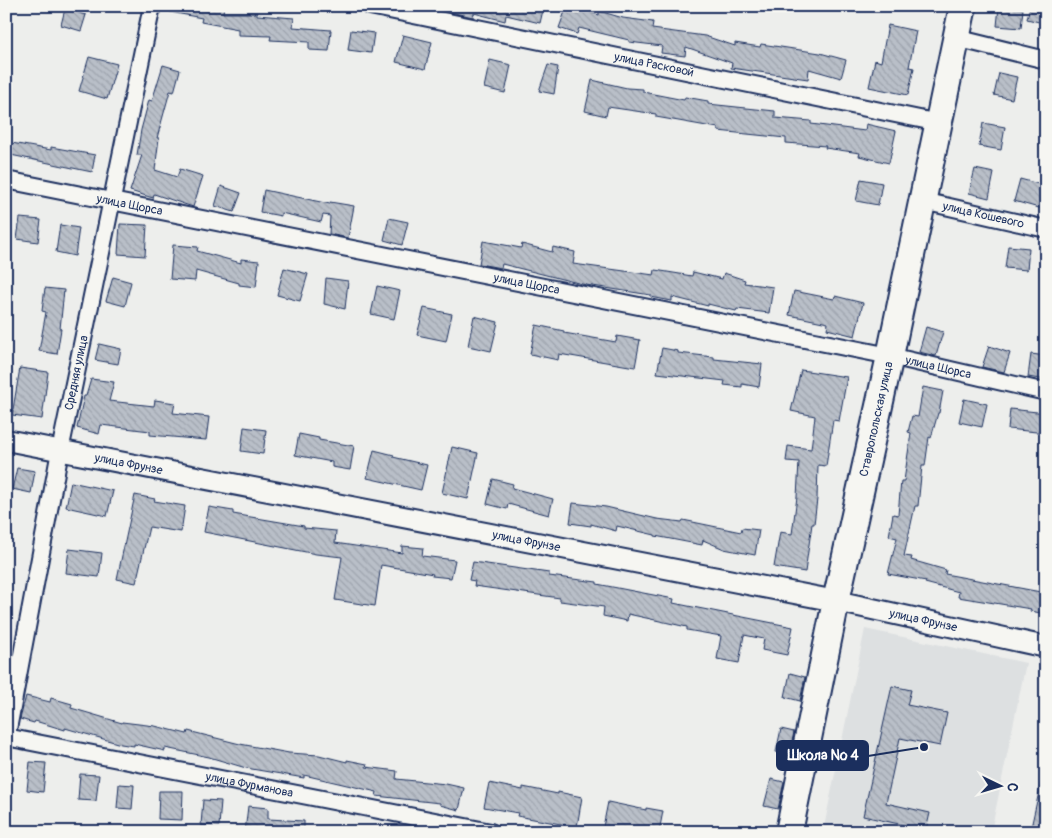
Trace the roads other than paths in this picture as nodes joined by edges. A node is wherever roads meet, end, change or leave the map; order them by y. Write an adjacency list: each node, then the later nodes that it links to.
1 (152, 6): 9 (street, Средняя улица)
2 (370, 6): 6 (street, улица Расковой)
3 (963, 6): 4 (main road, Ставропольская улица)
4 (956, 38): 5 (street); 6 (main road, Ставропольская улица)
5 (1046, 60)
6 (939, 123): 8 (main road, Ставропольская улица)
7 (6, 180): 9 (street, улица Щорса)
8 (923, 201): 10 (street, улица Кошевого); 11 (main road, Ставропольская улица)
9 (112, 202): 11 (street, улица Щорса); 14 (street, Средняя улица)
10 (1046, 229)
11 (890, 356): 12 (street, улица Щорса); 15 (main road, Ставропольская улица)
12 (1046, 392)
13 (6, 440): 14 (street, улица Фрунзе)
14 (60, 451): 15 (street, улица Фрунзе); 17 (street, Средняя улица)
15 (836, 601): 16 (street, улица Фрунзе); 19 (main road, Ставропольская улица)
16 (1046, 647)
17 (6, 738): 18 (street, улица Фурманова)
18 (492, 832)
19 (789, 832)

